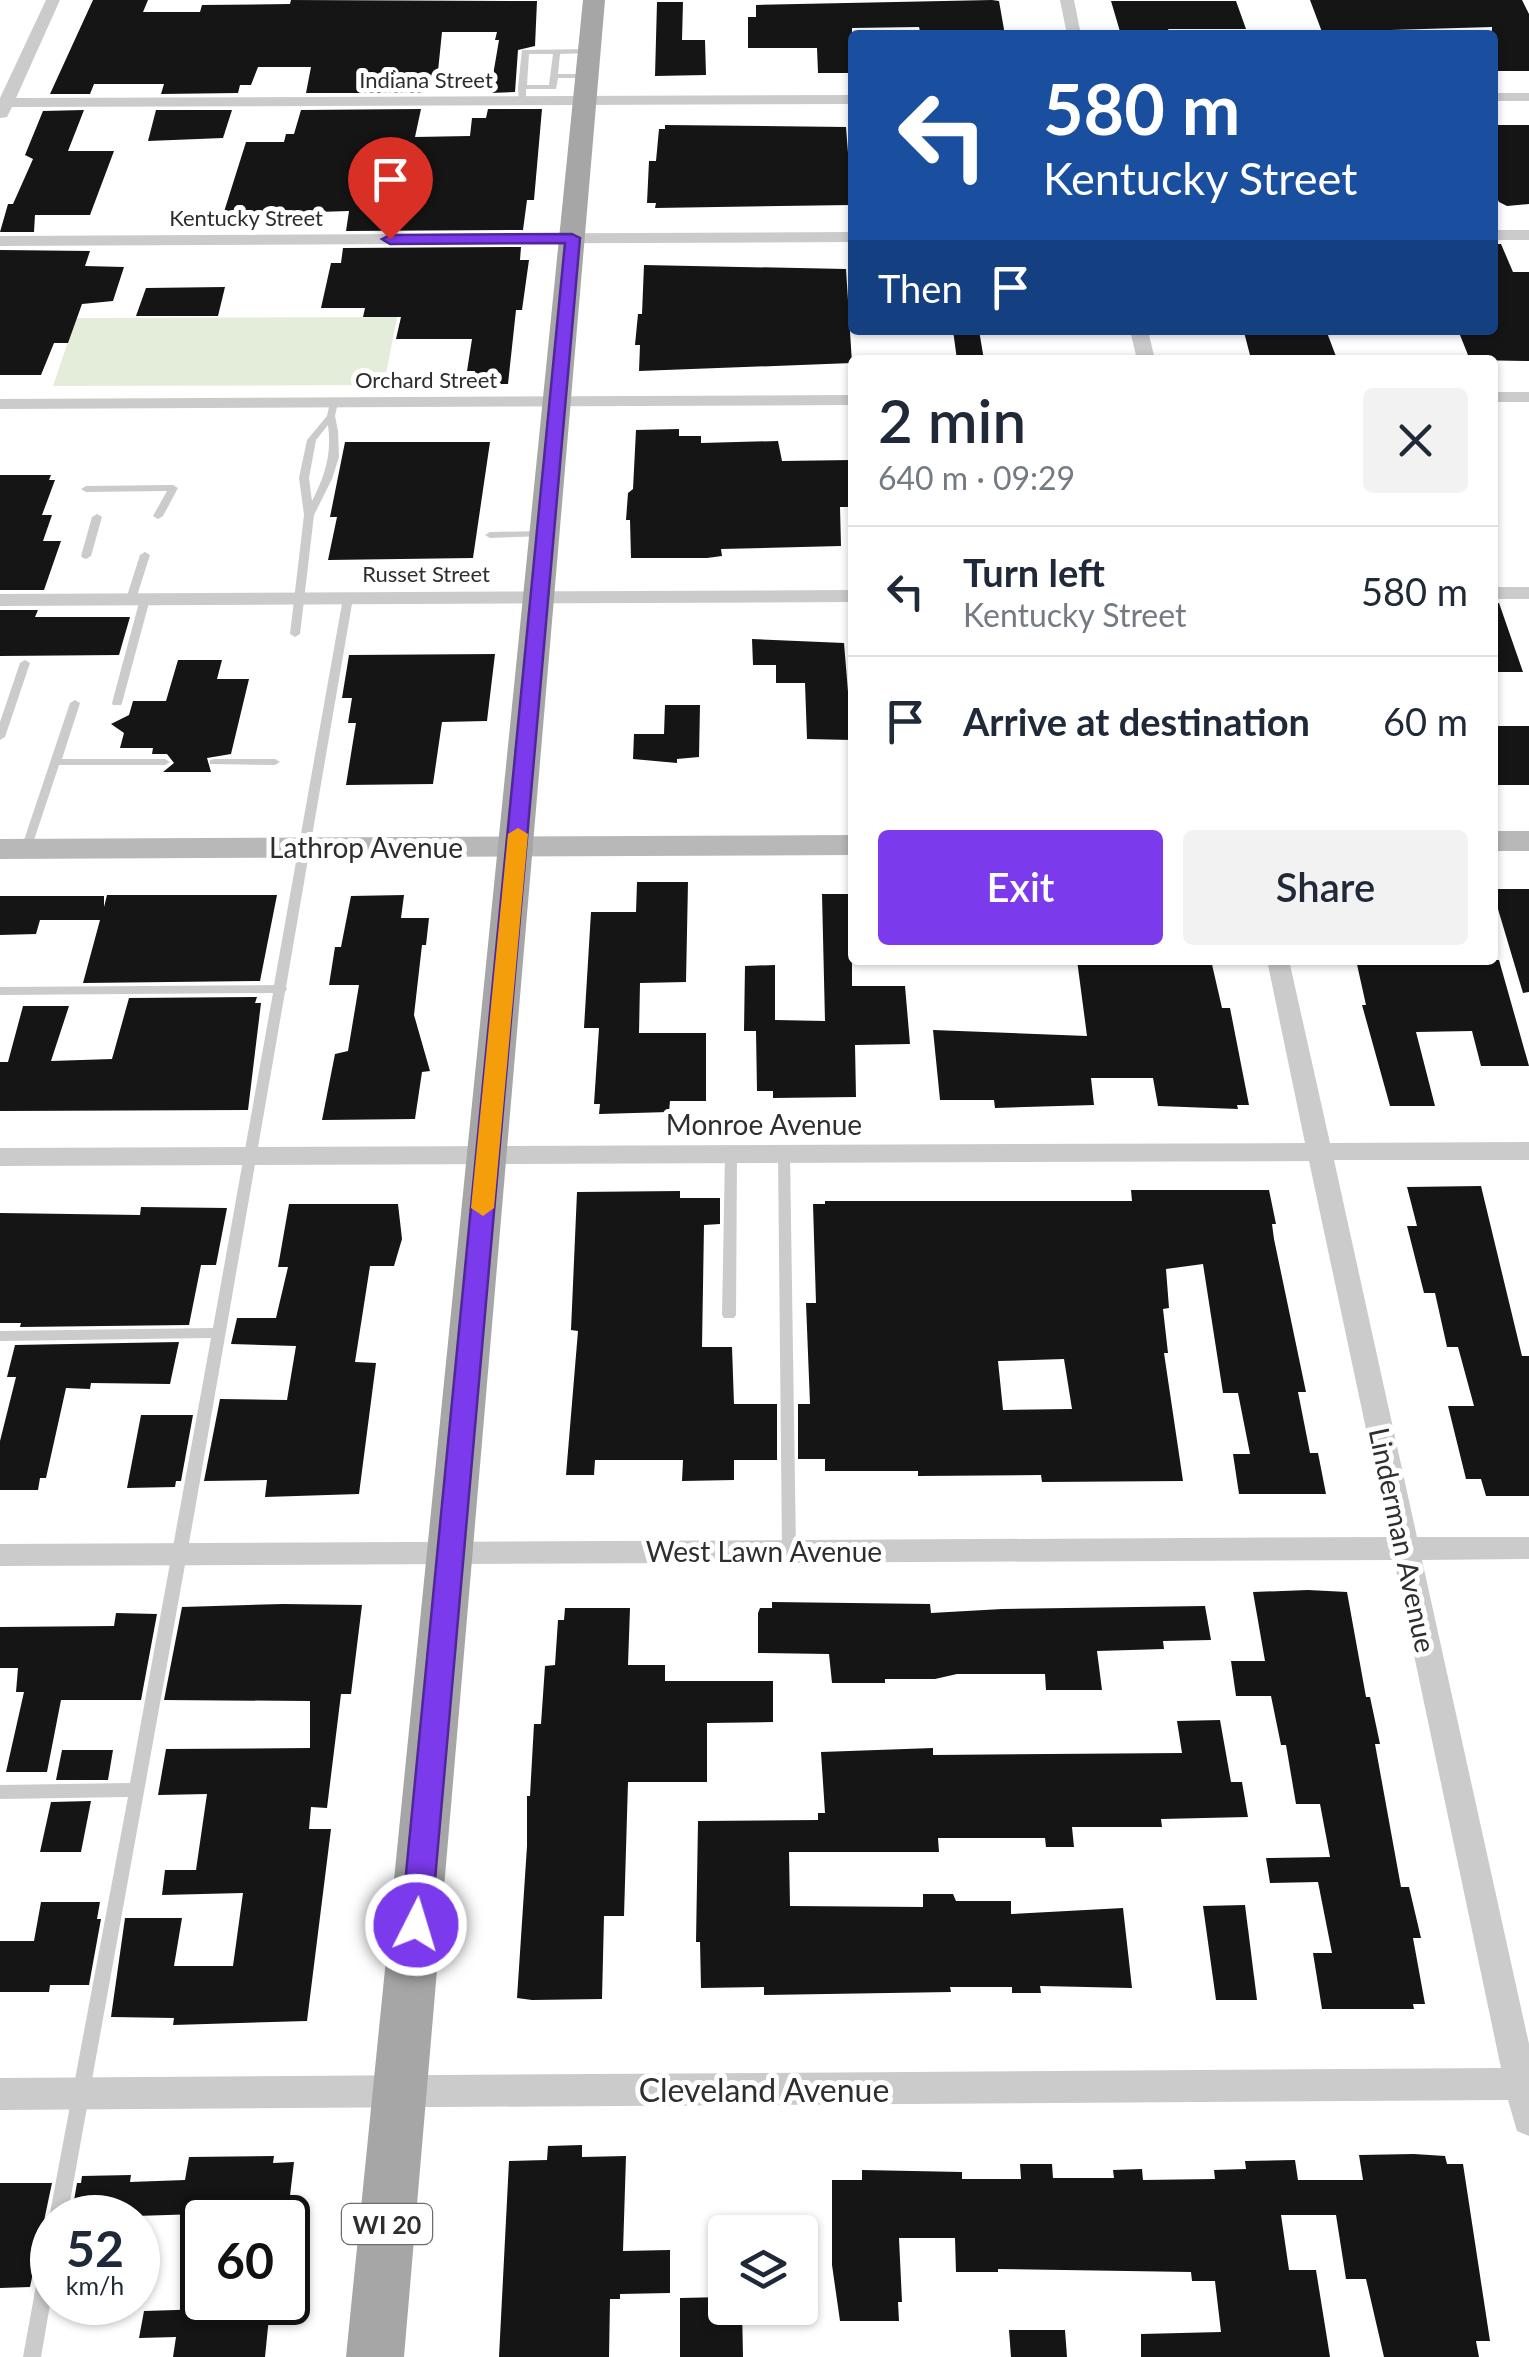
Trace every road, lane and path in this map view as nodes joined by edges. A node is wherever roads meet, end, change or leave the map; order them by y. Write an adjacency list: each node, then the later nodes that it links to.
1 (53, 0): 12 (street)
2 (594, 0): 7 (main road, WI 20)
3 (1067, 0): 4 (street)
4 (1073, 30)
5 (557, 52): 6 (lane); 7 (lane); 8 (lane)
6 (554, 76): 7 (lane); 8 (lane)
7 (587, 76): 8 (street, Indiana Street); 11 (street, Indiana Street); 15 (main road, WI 20)
8 (522, 94): 12 (street, Indiana Street)
9 (1498, 97): 10 (street)
10 (1529, 97)
11 (848, 100)
12 (2, 108)
13 (1498, 235): 14 (street)
14 (1529, 235)
15 (572, 238): 16 (street, Kentucky Street); 17 (street, Kentucky Street); 21 (main road, WI 20)
16 (848, 238)
17 (0, 241)
18 (1498, 397): 19 (street)
19 (1529, 397)
20 (848, 400): 21 (street, Orchard Street)
21 (558, 401): 23 (street, Orchard Street); 28 (main road, WI 20)
22 (0, 404): 23 (street, Orchard Street)
23 (332, 409): 27 (lane); 27 (lane)
24 (86, 489): 26 (lane)
25 (97, 516): 30 (lane)
26 (158, 516)
27 (309, 516): 36 (lane)
28 (546, 534): 29 (lane); 35 (main road, WI 20)
29 (490, 535)
30 (86, 556)
31 (144, 556): 38 (lane)
32 (1498, 593): 33 (street)
33 (1529, 593)
34 (848, 596): 35 (street, Russet Street)
35 (540, 597): 37 (street, Russet Street); 52 (main road, WI 20)
36 (300, 598): 37 (street, Russet Street); 38 (street, Russet Street); 40 (lane)
37 (348, 598): 53 (lane)
38 (138, 599): 39 (street, Russet Street); 43 (lane)
39 (0, 600)
40 (295, 634)
41 (25, 663): 44 (lane)
42 (75, 703): 45 (lane)
43 (117, 703)
44 (0, 737)
45 (55, 762): 46 (lane); 54 (lane)
46 (166, 762)
47 (214, 762): 48 (lane)
48 (275, 762)
49 (1529, 841): 50 (street)
50 (1498, 842)
51 (848, 845): 52 (street, Lathrop Avenue)
52 (517, 846): 53 (street, Lathrop Avenue); 61 (main road, WI 20)
53 (306, 848): 54 (street, Lathrop Avenue); 56 (lane)
54 (13, 849)
55 (1279, 965): 59 (street, Linderman Avenue)
56 (280, 989): 57 (lane); 63 (lane)
57 (0, 991)
58 (1529, 1151): 59 (street, Monroe Avenue)
59 (1319, 1152): 60 (street, Monroe Avenue); 68 (street, Linderman Avenue)
60 (784, 1154): 62 (street, Monroe Avenue); 70 (lane)
61 (488, 1155): 62 (street, Monroe Avenue); 63 (street, Monroe Avenue); 71 (main road, WI 20)
62 (732, 1155): 65 (lane)
63 (251, 1156): 64 (street, Monroe Avenue); 66 (lane)
64 (0, 1157)
65 (730, 1315)
66 (220, 1333): 67 (lane); 72 (lane)
67 (0, 1336)
68 (1405, 1548): 69 (street, West Lawn Avenue); 70 (street, West Lawn Avenue); 76 (street, Linderman Avenue)
69 (1529, 1548)
70 (789, 1551): 71 (street, West Lawn Avenue)
71 (451, 1552): 72 (street, West Lawn Avenue); 77 (main road, WI 20)
72 (180, 1554): 73 (street, West Lawn Avenue); 74 (lane)
73 (0, 1555)
74 (137, 1790): 75 (lane); 78 (lane)
75 (0, 1792)
76 (1525, 2084): 77 (street, Cleveland Avenue); 80 (street, Linderman Avenue)
77 (400, 2091): 78 (street, Cleveland Avenue); 84 (main road, WI 20)
78 (82, 2093): 79 (street, Cleveland Avenue); 81 (lane)
79 (0, 2094)
80 (1529, 2120)
81 (62, 2195)
82 (38, 2325): 83 (lane)
83 (32, 2357)
84 (375, 2357)

